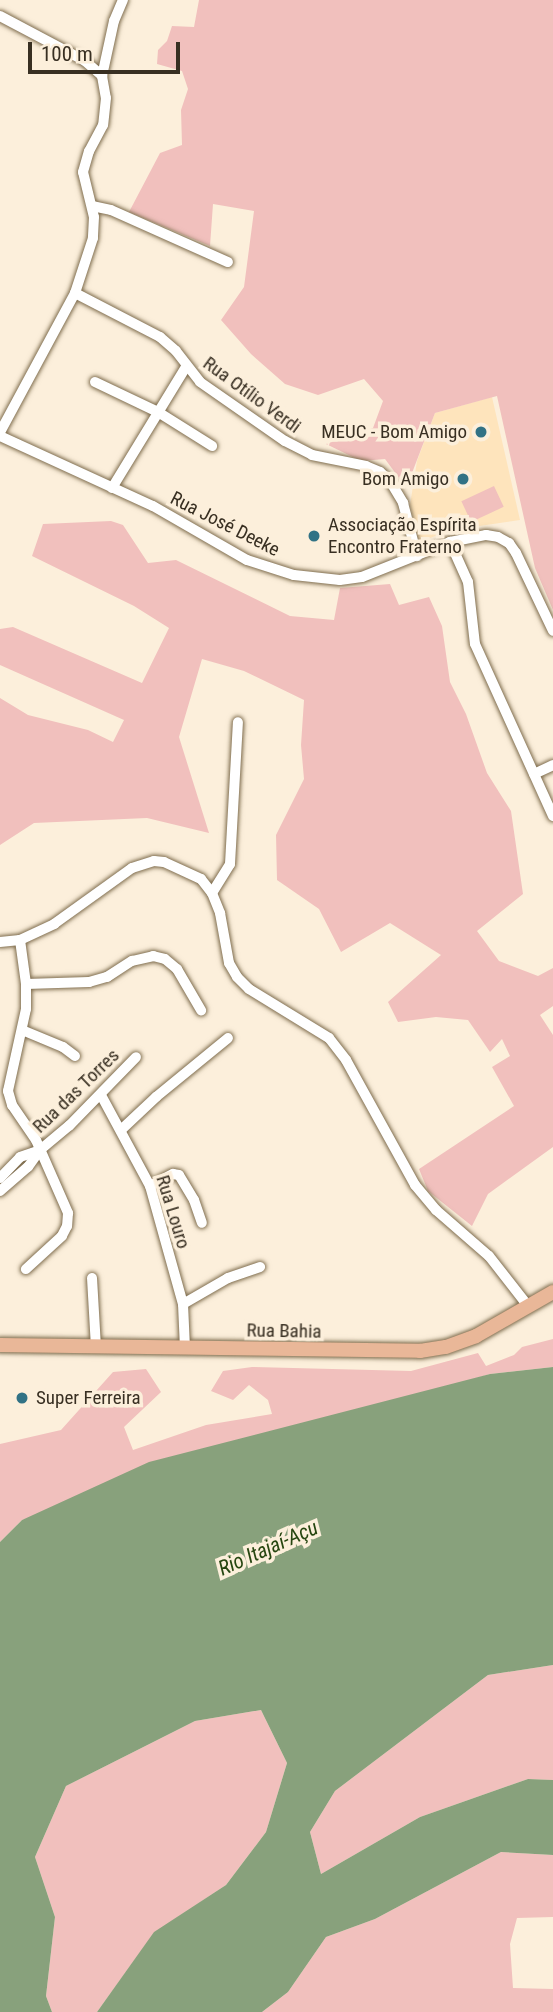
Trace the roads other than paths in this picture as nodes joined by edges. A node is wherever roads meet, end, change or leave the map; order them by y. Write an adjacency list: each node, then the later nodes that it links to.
1 (123, 0): 3 (street)
2 (0, 16): 3 (street)
3 (102, 76): 4 (street)
4 (92, 206): 5 (street); 6 (street)
5 (228, 262)
6 (75, 293): 7 (street, Rua Otílio Verdi); 10 (street)
7 (186, 368): 9 (street); 14 (street, Rua Otílio Verdi)
8 (95, 382): 9 (street)
9 (158, 412): 11 (street); 12 (street)
10 (0, 434): 12 (street, Rua José Deeke)
11 (212, 446)
12 (112, 488): 14 (street, Rua José Deeke)
13 (450, 542): 14 (street, Rua José Deeke); 15 (street, Rua José Deeke); 18 (street)
14 (417, 556)
15 (553, 631)
16 (238, 722): 20 (street)
17 (553, 765): 18 (street)
18 (534, 774): 19 (street)
19 (553, 816)
20 (212, 893): 21 (street); 41 (street)
21 (20, 940): 22 (street); 23 (street)
22 (0, 942)
23 (26, 984): 24 (street); 25 (street)
24 (201, 1010)
25 (22, 1030): 27 (street); 31 (street)
26 (228, 1038): 30 (street)
27 (75, 1056)
28 (136, 1057): 29 (street, Rua das Torres)
29 (101, 1095): 30 (street, Rua Louro); 31 (street, Rua das Torres)
30 (121, 1129): 33 (street, Rua Louro)
31 (40, 1150): 32 (street, Rua das Torres); 34 (street, Rua das Torres); 37 (street)
32 (0, 1178)
33 (150, 1186): 35 (street); 40 (street, Rua Louro)
34 (0, 1191)
35 (202, 1223)
36 (260, 1267): 40 (street)
37 (26, 1269)
38 (92, 1278): 43 (street)
39 (553, 1292): 41 (main road, Rua Bahia)
40 (183, 1304): 44 (street, Rua Louro)
41 (528, 1306): 44 (main road, Rua Bahia)
42 (0, 1345): 43 (main road, Rua Bahia)
43 (96, 1348): 44 (main road, Rua Bahia)
44 (185, 1348)

